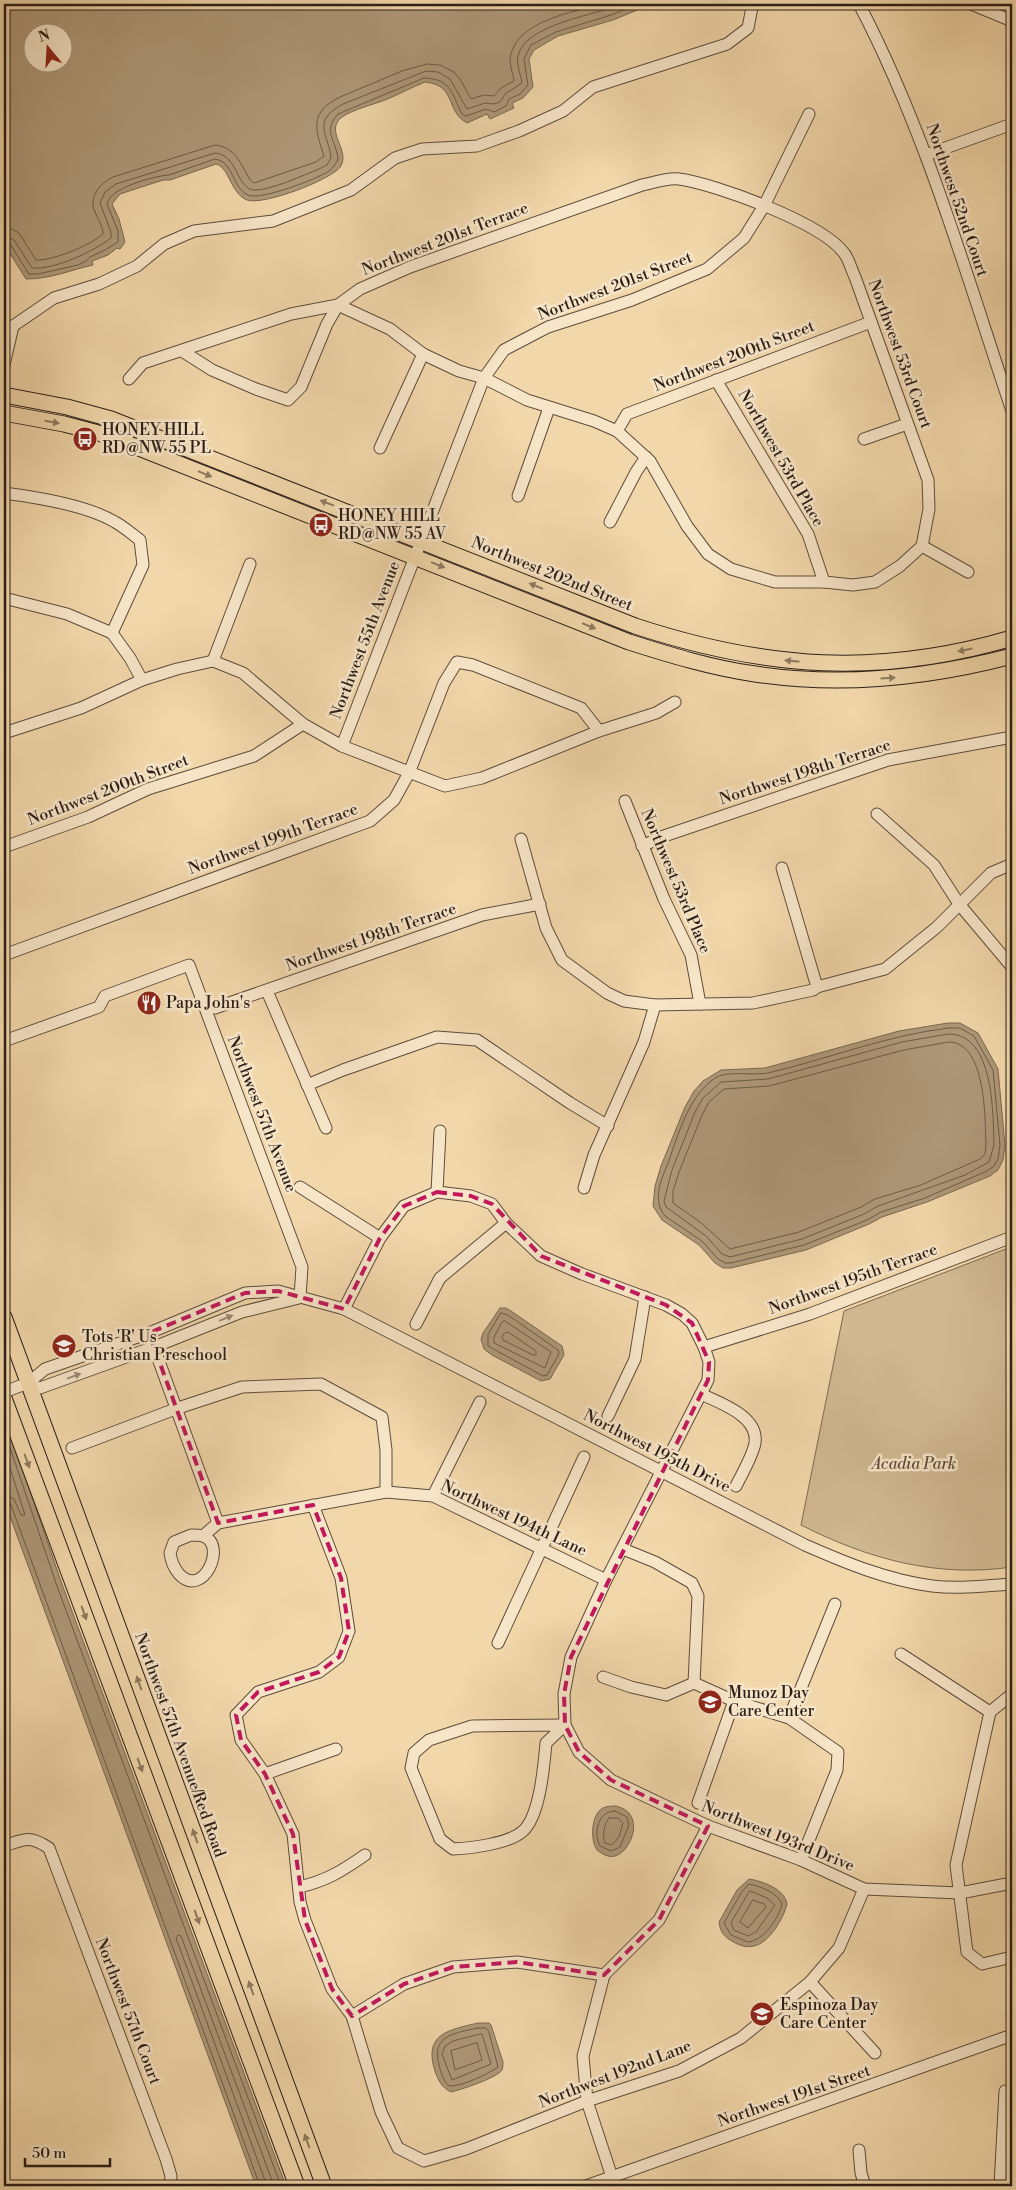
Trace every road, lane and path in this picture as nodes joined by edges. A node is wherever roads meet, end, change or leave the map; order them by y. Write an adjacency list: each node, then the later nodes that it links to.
1 (751, 4): 12 (street)
2 (859, 4): 7 (street, Northwest 52nd Court)
3 (972, 4): 4 (street)
4 (1012, 21)
5 (809, 114): 9 (street, Northwest 201st Street)
6 (1012, 124): 7 (street)
7 (926, 155): 21 (street, Northwest 52nd Court)
8 (727, 190): 9 (street, Northwest 53rd Court); 10 (street, Northwest 201st Terrace)
9 (764, 206): 11 (street, Northwest 53rd Court); 16 (street, Northwest 201st Street)
10 (338, 305): 13 (street, Northwest 201st Terrace); 13 (street); 14 (street)
11 (871, 322): 18 (street, Northwest 200th Street); 23 (street, Northwest 53rd Court)
12 (8, 323): 15 (street)
13 (182, 351): 17 (street, Northwest 201st Terrace)
14 (423, 354): 16 (street); 26 (street)
15 (4, 365)
16 (484, 378): 20 (street); 31 (street, Northwest 55th Avenue)
17 (129, 379)
18 (716, 380): 24 (street, Northwest 200th Street); 36 (street, Northwest 53rd Place)
19 (4, 395): 31 (main road, Northwest 202nd Street, one-way to 19)
20 (549, 408): 24 (street); 29 (street)
21 (1012, 411)
22 (4, 413): 33 (main road, Northwest 202nd Street, one-way to 33)
23 (908, 424): 25 (street); 32 (street, Northwest 53rd Court)
24 (617, 431): 27 (street)
25 (864, 439)
26 (380, 448)
27 (646, 458): 30 (street); 36 (street)
28 (4, 493): 38 (street)
29 (518, 496)
30 (610, 522)
31 (421, 540): 33 (street, Northwest 55th Avenue); 39 (main road, Northwest 202nd Street, one-way to 31)
32 (922, 546): 35 (street); 36 (street)
33 (415, 556): 40 (main road, Northwest 202nd Street, one-way to 40); 48 (street, Northwest 55th Avenue)
34 (250, 564): 41 (street)
35 (968, 572)
36 (824, 582)
37 (4, 598): 38 (street)
38 (112, 633): 42 (street)
39 (1012, 638)
40 (1012, 656)
41 (213, 661): 42 (street); 44 (street)
42 (142, 680): 46 (street)
43 (675, 702): 45 (street)
44 (303, 724): 48 (street); 54 (street, Northwest 200th Street)
45 (599, 731): 49 (street); 49 (street, Northwest 199th Terrace)
46 (4, 733)
47 (1012, 737): 53 (street, Northwest 198th Terrace)
48 (342, 746): 49 (street)
49 (409, 773): 59 (street, Northwest 199th Terrace)
50 (625, 801): 53 (street, Northwest 53rd Place)
51 (876, 814): 58 (street)
52 (521, 838): 57 (street)
53 (642, 846): 63 (street, Northwest 53rd Place)
54 (4, 847)
55 (1012, 864): 58 (street)
56 (782, 868): 61 (street)
57 (540, 904): 62 (street, Northwest 198th Terrace); 64 (street)
58 (959, 904): 60 (street); 61 (street)
59 (4, 955)
60 (1012, 967)
61 (816, 987): 63 (street)
62 (267, 991): 65 (street, Northwest 198th Terrace); 67 (street)
63 (700, 1004): 64 (street)
64 (655, 1005): 68 (street)
65 (215, 1008)
66 (4, 1041): 77 (street, Northwest 57th Avenue)
67 (307, 1086): 68 (street); 69 (street)
68 (608, 1126): 72 (street)
69 (326, 1128)
70 (440, 1131): 73 (street)
71 (300, 1187): 76 (street)
72 (584, 1188)
73 (437, 1192): 74 (street); 76 (street)
74 (506, 1223): 78 (street); 81 (street)
75 (1012, 1237): 84 (street, Northwest 195th Terrace)
76 (380, 1238): 79 (street)
77 (300, 1297): 79 (street, Northwest 195th Drive); 82 (street, Northwest 195th Drive); 83 (street, Northwest 195th Drive, one-way to 77)
78 (645, 1297): 84 (street); 91 (street)
79 (344, 1309): 94 (street, Northwest 195th Drive)
80 (4, 1317): 85 (main road, Northwest 57th Avenue/Red Road)
81 (416, 1324)
82 (149, 1333): 83 (street); 85 (street, Northwest 195th Drive)
83 (154, 1347): 85 (street, Northwest 195th Drive, one-way to 83); 90 (street)
84 (704, 1347): 87 (street)
85 (28, 1383): 86 (street, Northwest 195th Drive); 138 (main road, Northwest 57th Avenue/Red Road, one-way to 85)
86 (4, 1392)
87 (701, 1394): 94 (street); 95 (street)
88 (4, 1398): 137 (main road, one-way to 137)
89 (480, 1402): 97 (street)
90 (178, 1408): 92 (street); 96 (street); 99 (street)
91 (608, 1416)
92 (72, 1448)
93 (584, 1457): 102 (street)
94 (662, 1471): 101 (street); 104 (street, Northwest 195th Drive)
95 (736, 1486)
96 (386, 1492): 97 (street, Northwest 194th Lane); 98 (street, Northwest 194th Lane)
97 (434, 1496): 102 (street, Northwest 194th Lane)
98 (313, 1505): 99 (street, Northwest 194th Lane); 116 (street)
99 (218, 1523): 100 (street)
100 (203, 1536)
101 (622, 1549): 103 (street); 109 (street)
102 (543, 1550): 103 (street, Northwest 194th Lane); 106 (street)
103 (606, 1580): 114 (street)
104 (1012, 1584)
105 (835, 1604): 113 (street)
106 (498, 1643)
107 (901, 1654): 112 (street)
108 (603, 1677): 109 (street)
109 (694, 1684): 111 (street)
110 (1012, 1694): 112 (street)
111 (734, 1701): 113 (street); 117 (street)
112 (990, 1712): 125 (street)
113 (788, 1718): 121 (street)
114 (565, 1725): 114 (street); 118 (street, Northwest 193rd Drive)
115 (336, 1749): 116 (street)
116 (266, 1774): 123 (street)
117 (698, 1803)
118 (708, 1826): 121 (street, Northwest 193rd Drive); 127 (street)
119 (4, 1846): 136 (street, Northwest 57th Court)
120 (365, 1856): 123 (street)
121 (801, 1860): 124 (street, Northwest 193rd Drive)
122 (1012, 1883): 125 (street, Northwest 193rd Drive)
123 (299, 1887): 129 (street)
124 (864, 1889): 125 (street, Northwest 193rd Drive); 128 (street, Northwest 192nd Lane)
125 (960, 1894): 126 (street)
126 (1012, 1957)
127 (604, 1975): 129 (street); 133 (street)
128 (810, 1982): 131 (street); 133 (street, Northwest 192nd Lane)
129 (352, 2016): 133 (street, Northwest 192nd Lane)
130 (1012, 2036): 135 (street, Northwest 191st Street)
131 (875, 2053)
132 (1005, 2091): 141 (street)
133 (587, 2101): 135 (street)
134 (859, 2150): 140 (street)
135 (612, 2177): 139 (street, Northwest 191st Street)
136 (170, 2186)
137 (297, 2186)
138 (324, 2186)
139 (586, 2186)
140 (865, 2186)
141 (1000, 2186)

